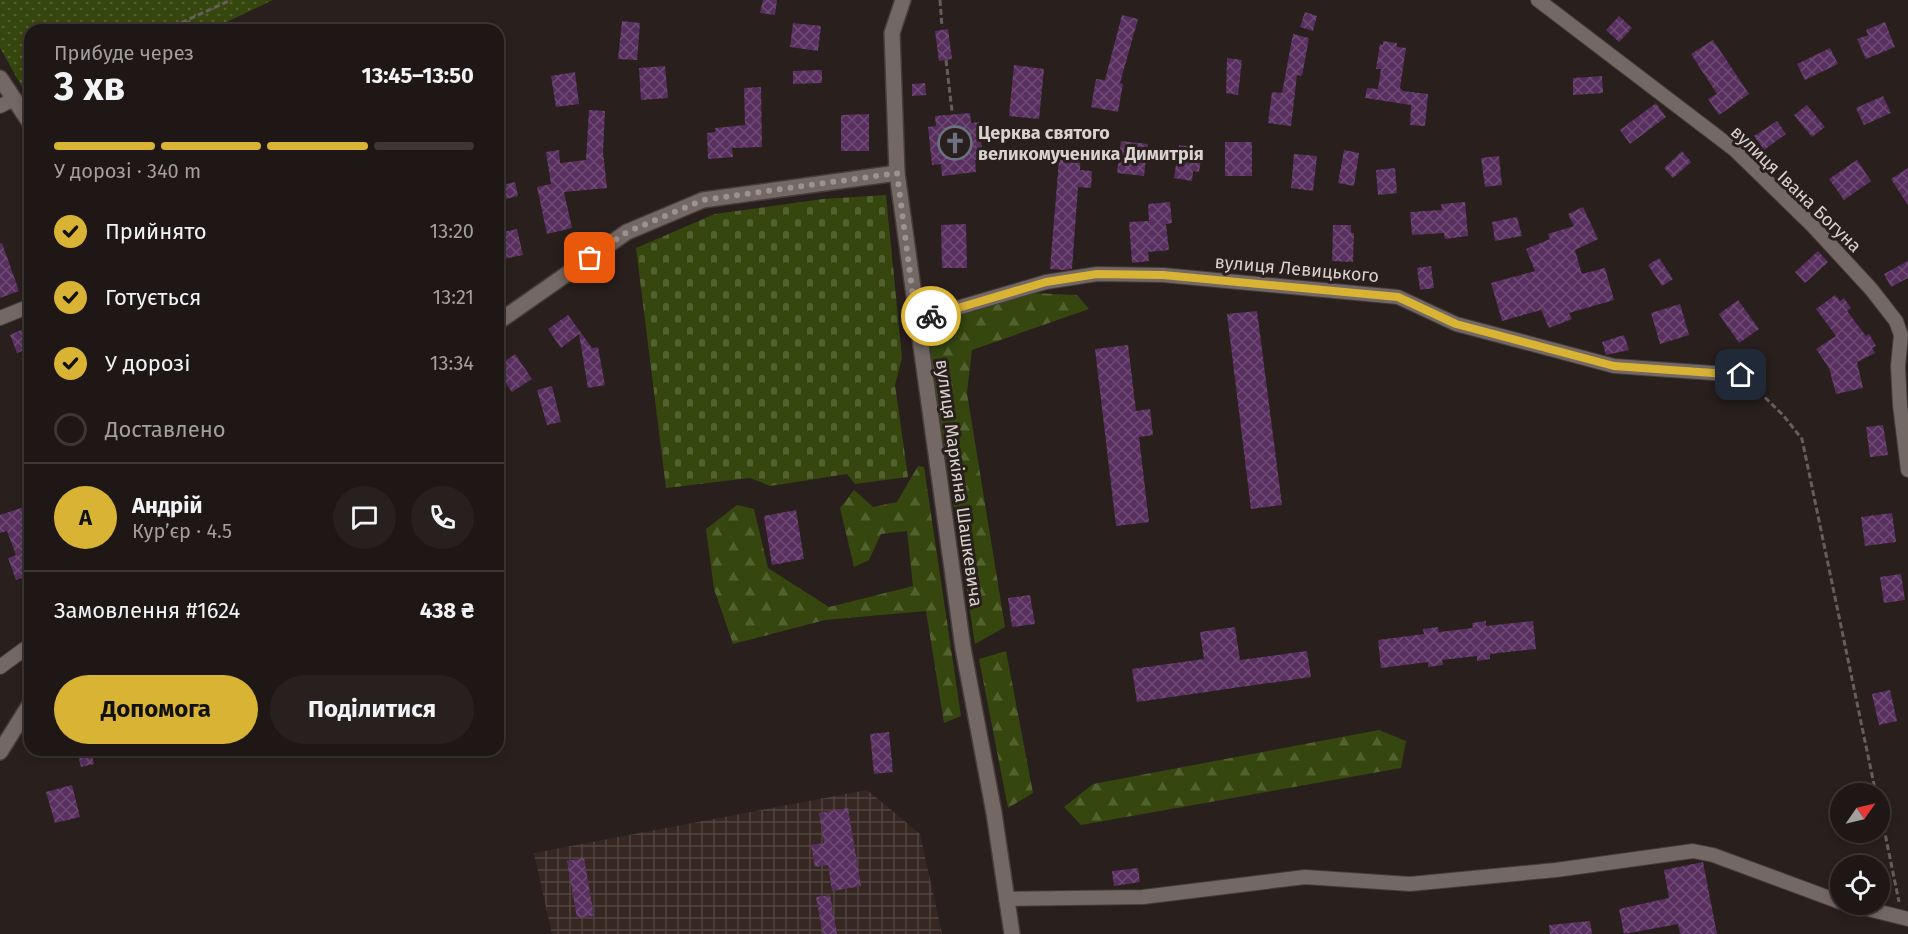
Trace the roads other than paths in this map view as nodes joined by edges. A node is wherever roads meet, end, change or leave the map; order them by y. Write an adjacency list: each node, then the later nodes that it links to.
1 (903, 0): 6 (street, вулиця Маркіяна Шашкевича)
2 (1540, 0): 11 (street, вулиця Івана Богуна)
3 (0, 78): 4 (street)
4 (7, 102): 5 (street)
5 (24, 118)
6 (897, 173): 9 (street); 10 (street, вулиця Маркіяна Шашкевича)
7 (24, 308): 8 (street)
8 (0, 318)
9 (504, 318)
10 (916, 320): 12 (street, вулиця Левицького); 19 (street, вулиця Маркіяна Шашкевича)
11 (1905, 336): 13 (street, вулиця Івана Богуна)
12 (1741, 375)
13 (1908, 470)
14 (24, 649): 15 (street)
15 (0, 667)
16 (24, 714): 17 (street)
17 (0, 752)
18 (1830, 898): 19 (street)
19 (1006, 899): 22 (street, вулиця Маркіяна Шашкевича)
20 (1890, 915): 21 (street)
21 (1905, 919)
22 (1012, 934)

